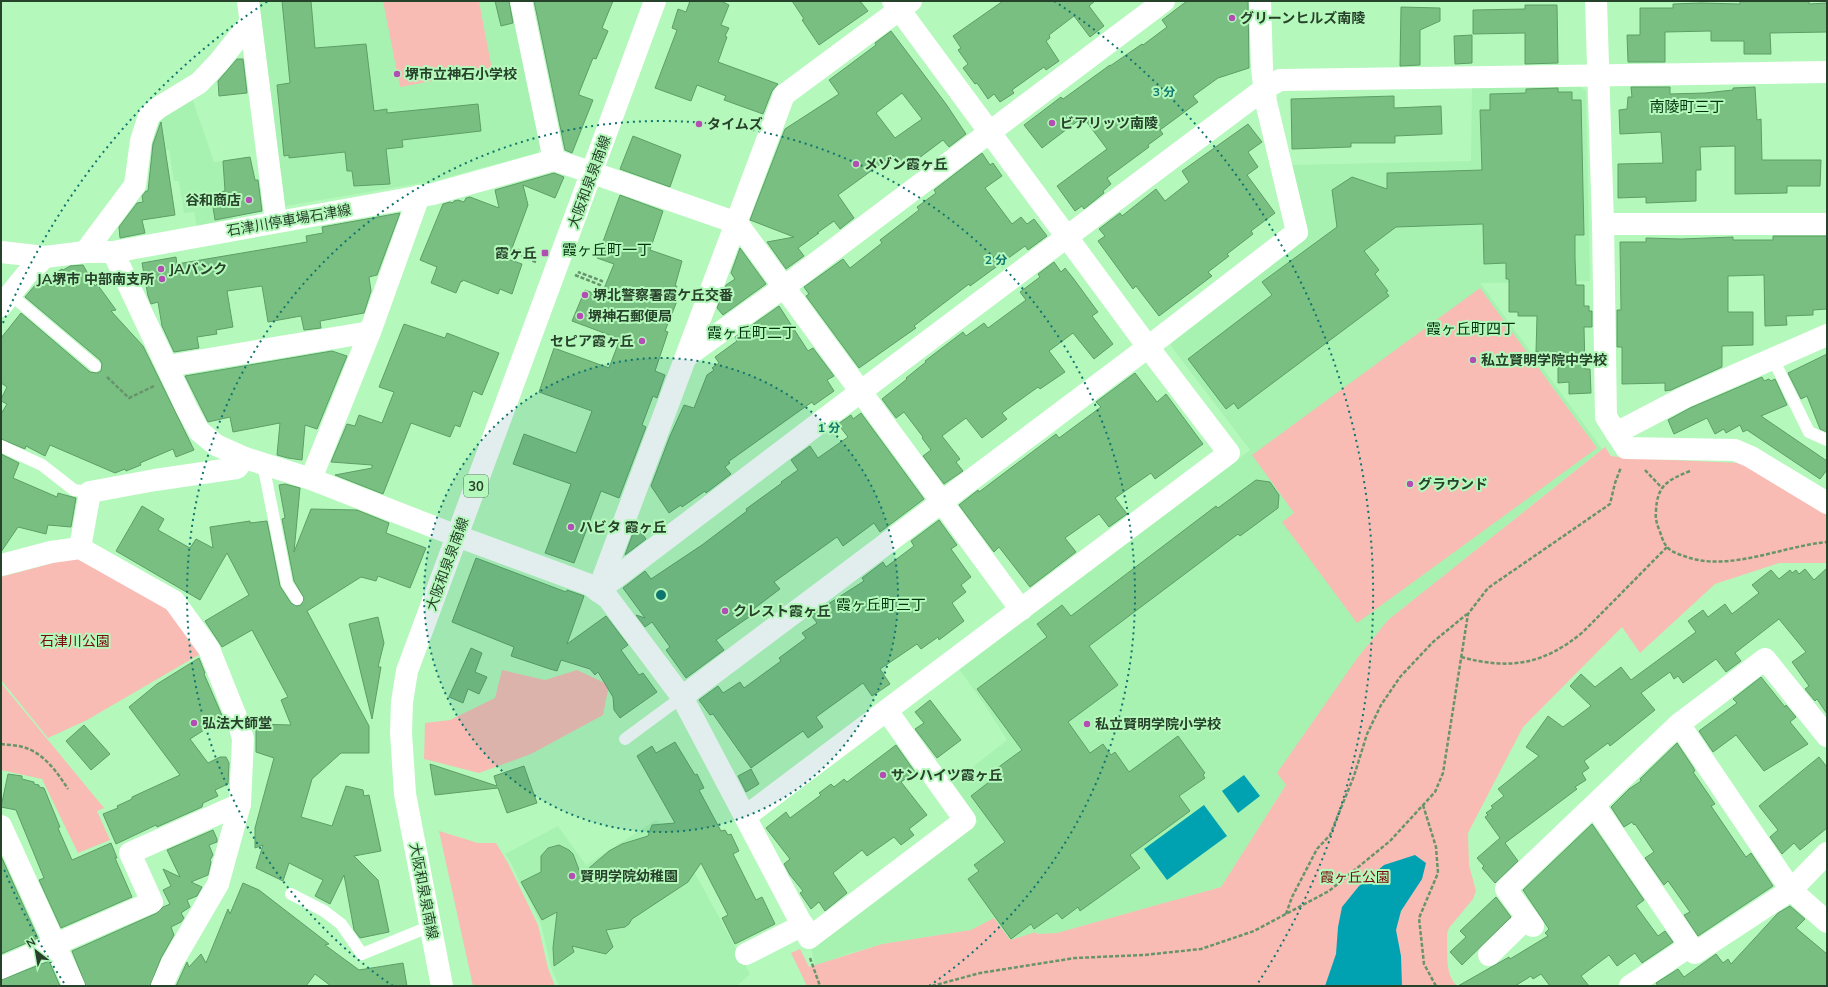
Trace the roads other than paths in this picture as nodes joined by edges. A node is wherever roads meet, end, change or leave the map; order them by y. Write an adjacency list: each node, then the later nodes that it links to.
1 (248, 1): 8 (street)
2 (521, 1): 13 (street)
3 (655, 1): 14 (street, 大阪和泉泉南線 / 30)
4 (1164, 1): 12 (street)
5 (1260, 1): 11 (street)
6 (1596, 1): 10 (street)
7 (901, 4): 12 (street); 17 (street)
8 (250, 23): 16 (street); 22 (street)
9 (1827, 72): 10 (street)
10 (1597, 76): 11 (street); 18 (street)
11 (1264, 89): 20 (street); 29 (street)
12 (990, 133): 20 (street); 25 (street)
13 (554, 160): 14 (street); 15 (street, 石津川停車場石津線)
14 (592, 173): 17 (street); 43 (street, 大阪和泉泉南線 / 30)
15 (419, 196): 16 (street, 石津川停車場石津線); 27 (street)
16 (276, 222): 23 (street, 石津川停車場石津線)
17 (737, 223): 25 (street); 30 (street)
18 (1602, 224): 19 (street); 35 (street)
19 (1827, 224)
20 (1067, 237): 29 (street); 34 (street)
21 (1, 252): 24 (street, 石津川停車場石津線)
22 (85, 252): 23 (street, 石津川停車場石津線); 24 (street, 石津川停車場石津線)
23 (113, 252): 33 (street)
24 (45, 257): 26 (street)
25 (784, 287): 30 (street); 34 (street)
26 (6, 300): 32 (lane)
27 (370, 332): 33 (street); 39 (street)
28 (1827, 335): 31 (street)
29 (1148, 347): 41 (street); 48 (street)
30 (687, 356): 46 (street)
31 (1773, 359): 35 (street); 36 (lane)
32 (95, 366)
33 (170, 372): 38 (street)
34 (860, 392): 41 (street); 46 (street)
35 (1621, 440): 42 (street)
36 (1827, 440)
37 (1, 446): 40 (lane)
38 (254, 461): 39 (street); 40 (street); 47 (lane)
39 (311, 479): 43 (street)
40 (90, 492): 44 (street)
41 (941, 502): 48 (street); 49 (street)
42 (1827, 503)
43 (457, 536): 46 (street); 62 (street, 大阪和泉泉南線 / 30)
44 (80, 548): 45 (street); 54 (street)
45 (1, 565)
46 (598, 591): 49 (street)
47 (297, 599)
48 (1021, 610): 50 (street)
49 (682, 697): 53 (lane); 56 (street)
50 (886, 711): 56 (street); 63 (street)
51 (1679, 724): 52 (street); 55 (street); 59 (street)
52 (1827, 736)
53 (625, 739)
54 (240, 804): 64 (street); 70 (street)
55 (1595, 806): 65 (street); 67 (street)
56 (746, 816): 63 (street)
57 (1, 826): 64 (street)
58 (1827, 854): 59 (street)
59 (1791, 890): 61 (street); 65 (street)
60 (291, 894): 62 (lane)
61 (1827, 922)
62 (431, 926): 71 (street, 大阪和泉泉南線 / 30)
63 (802, 926): 66 (street)
64 (55, 944): 68 (street); 69 (street)
65 (1690, 946): 72 (street)
66 (746, 954)
67 (1489, 955)
68 (1, 968)
69 (74, 986)
70 (162, 986)
71 (442, 986)
72 (1630, 986)

